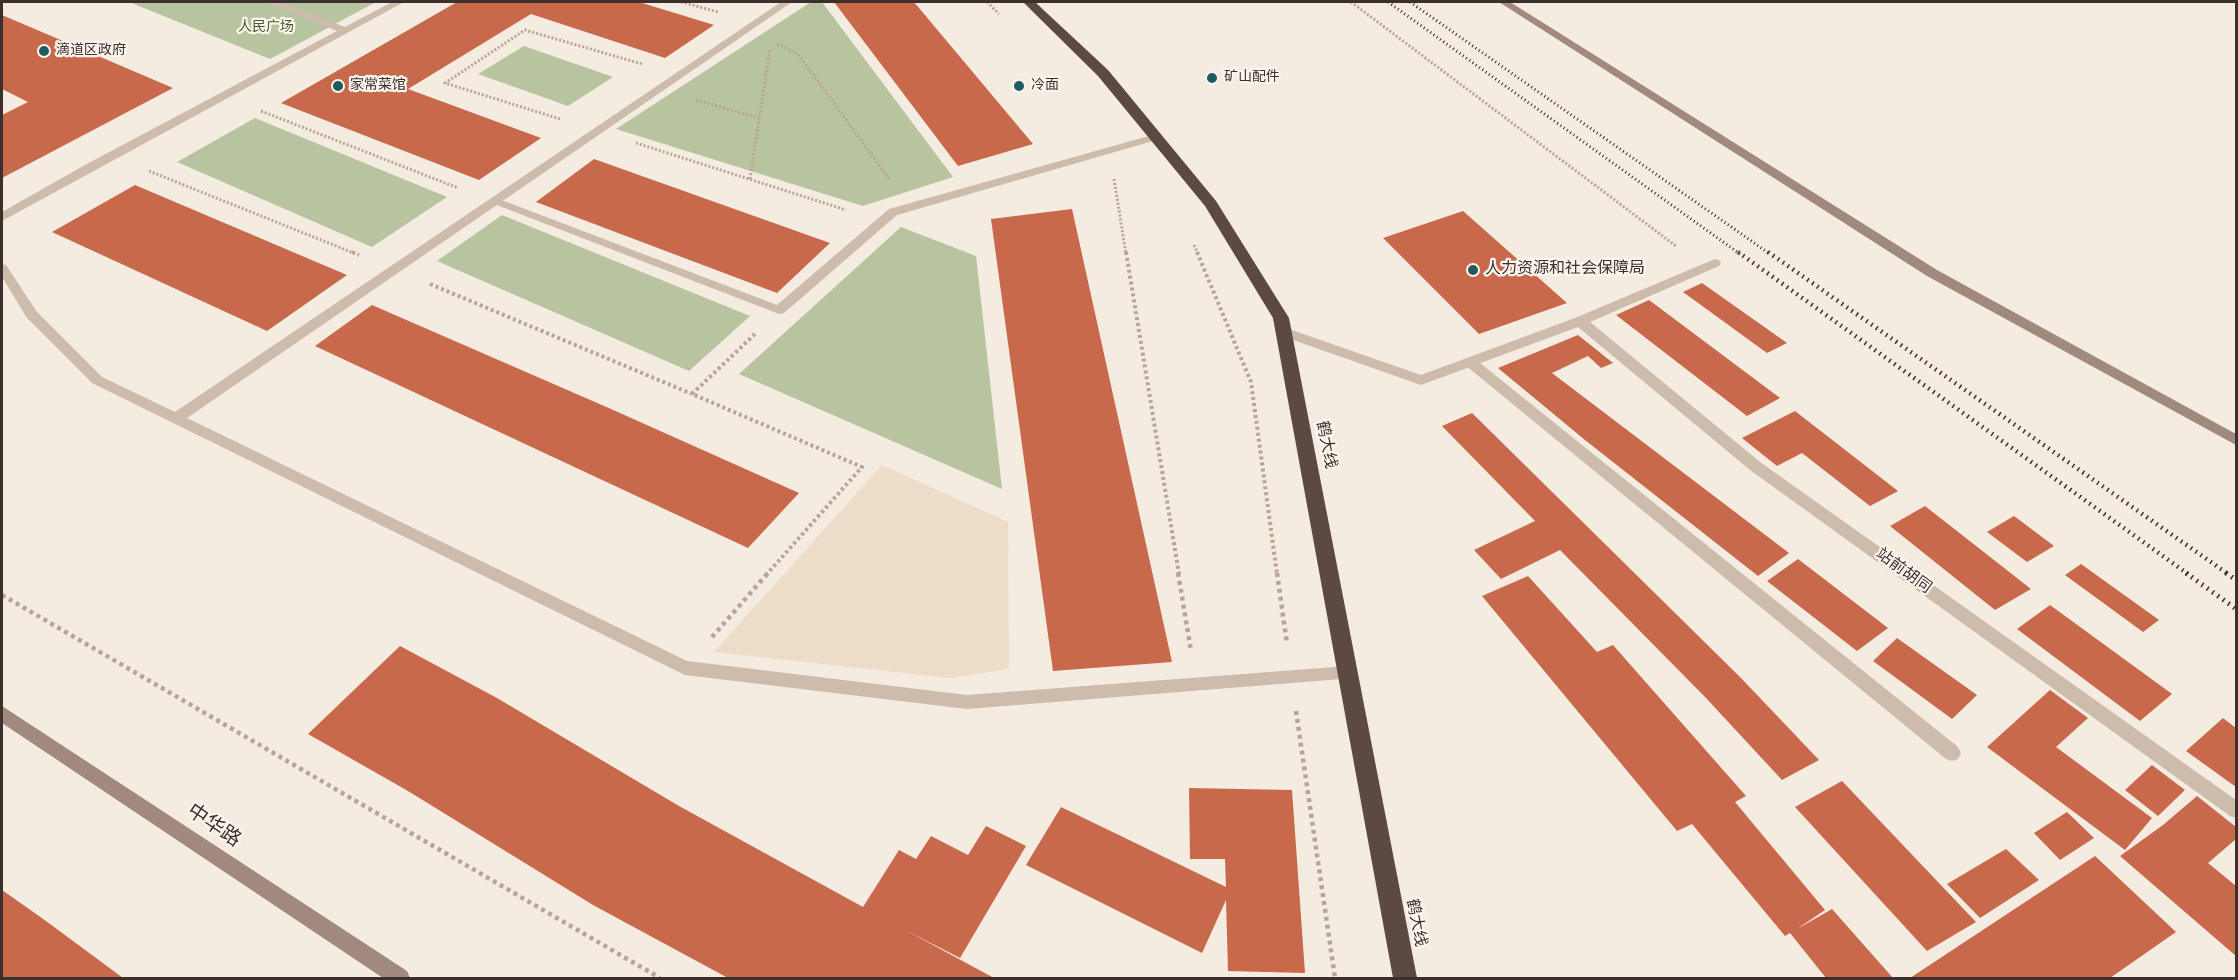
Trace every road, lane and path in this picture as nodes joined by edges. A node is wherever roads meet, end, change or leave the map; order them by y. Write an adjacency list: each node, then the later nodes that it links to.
1 (270, 2): 9 (street)
2 (399, 2): 9 (street)
3 (787, 2): 10 (street)
4 (987, 2): 8 (path)
5 (1029, 2): 13 (highway, 鹤大线)
6 (1350, 2): 20 (path)
7 (1504, 2): 27 (street)
8 (1003, 18)
9 (345, 30): 11 (street)
10 (658, 90): 12 (path); 16 (street)
11 (226, 94): 16 (path); 18 (street)
12 (759, 118): 15 (path); 17 (path)
13 (1156, 138): 14 (street); 24 (highway, 鹤大线)
14 (1110, 151): 17 (street); 32 (path)
15 (750, 179)
16 (495, 202): 22 (street); 26 (street)
17 (909, 207): 22 (street)
18 (2, 217)
19 (1193, 242): 31 (path)
20 (1711, 266): 23 (street)
21 (2, 268): 26 (street)
22 (779, 310): 29 (path)
23 (1580, 321): 25 (street); 35 (street, 站前胡同)
24 (1284, 332): 25 (street); 30 (highway, 鹤大线)
25 (1470, 362): 34 (street)
26 (177, 418): 29 (street)
27 (2236, 440)
28 (2, 595): 37 (path)
29 (685, 668): 32 (street)
30 (1348, 674): 31 (street); 39 (highway, 鹤大线)
31 (1292, 678): 32 (street); 38 (path)
32 (1197, 685)
33 (2, 714): 36 (street, 中华路)
34 (1952, 753)
35 (2236, 810)
36 (400, 978)
37 (660, 978)
38 (1335, 978)
39 (1405, 978)

